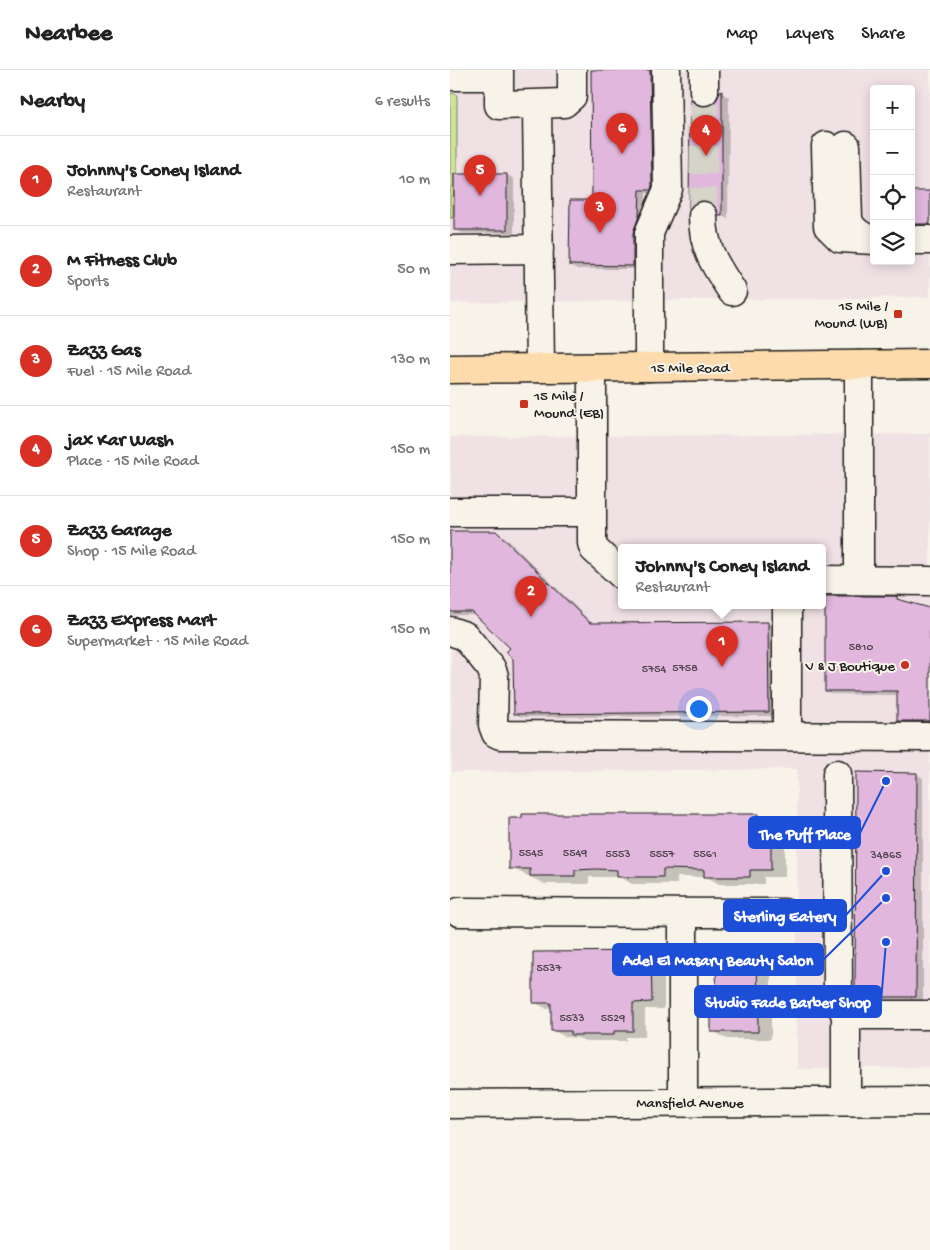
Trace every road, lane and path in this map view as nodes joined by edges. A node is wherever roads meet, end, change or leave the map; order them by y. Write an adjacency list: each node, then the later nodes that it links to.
1 (572, 70): 5 (street)
2 (666, 70): 16 (street)
3 (499, 73): 4 (street); 5 (street)
4 (450, 76)
5 (537, 105): 11 (street)
6 (836, 146): 8 (street)
7 (703, 216): 13 (street)
8 (870, 240)
9 (915, 240): 10 (street)
10 (930, 240)
11 (539, 249): 12 (street); 17 (street)
12 (450, 250)
13 (732, 291)
14 (930, 364): 15 (main road, 15 Mile Road)
15 (859, 365): 16 (main road, 15 Mile Road); 24 (street)
16 (650, 367): 18 (main road, 15 Mile Road)
17 (540, 368): 18 (main road, 15 Mile Road); 19 (main road, 15 Mile Road)
18 (592, 368): 21 (street)
19 (450, 369)
20 (450, 512): 21 (street)
21 (592, 512): 22 (street)
22 (618, 571)
23 (826, 580): 24 (street)
24 (859, 580): 25 (street)
25 (930, 581)
26 (787, 609): 28 (street)
27 (450, 631): 28 (street)
28 (787, 736): 29 (street)
29 (930, 737)
30 (837, 774): 34 (street)
31 (459, 912): 32 (street)
32 (683, 913): 33 (street); 38 (street)
33 (784, 913)
34 (846, 1015): 35 (street); 36 (street)
35 (930, 1015)
36 (846, 1101): 37 (street, Mansfield Avenue); 38 (street, Mansfield Avenue)
37 (930, 1101)
38 (683, 1102): 39 (street, Mansfield Avenue)
39 (450, 1104)

